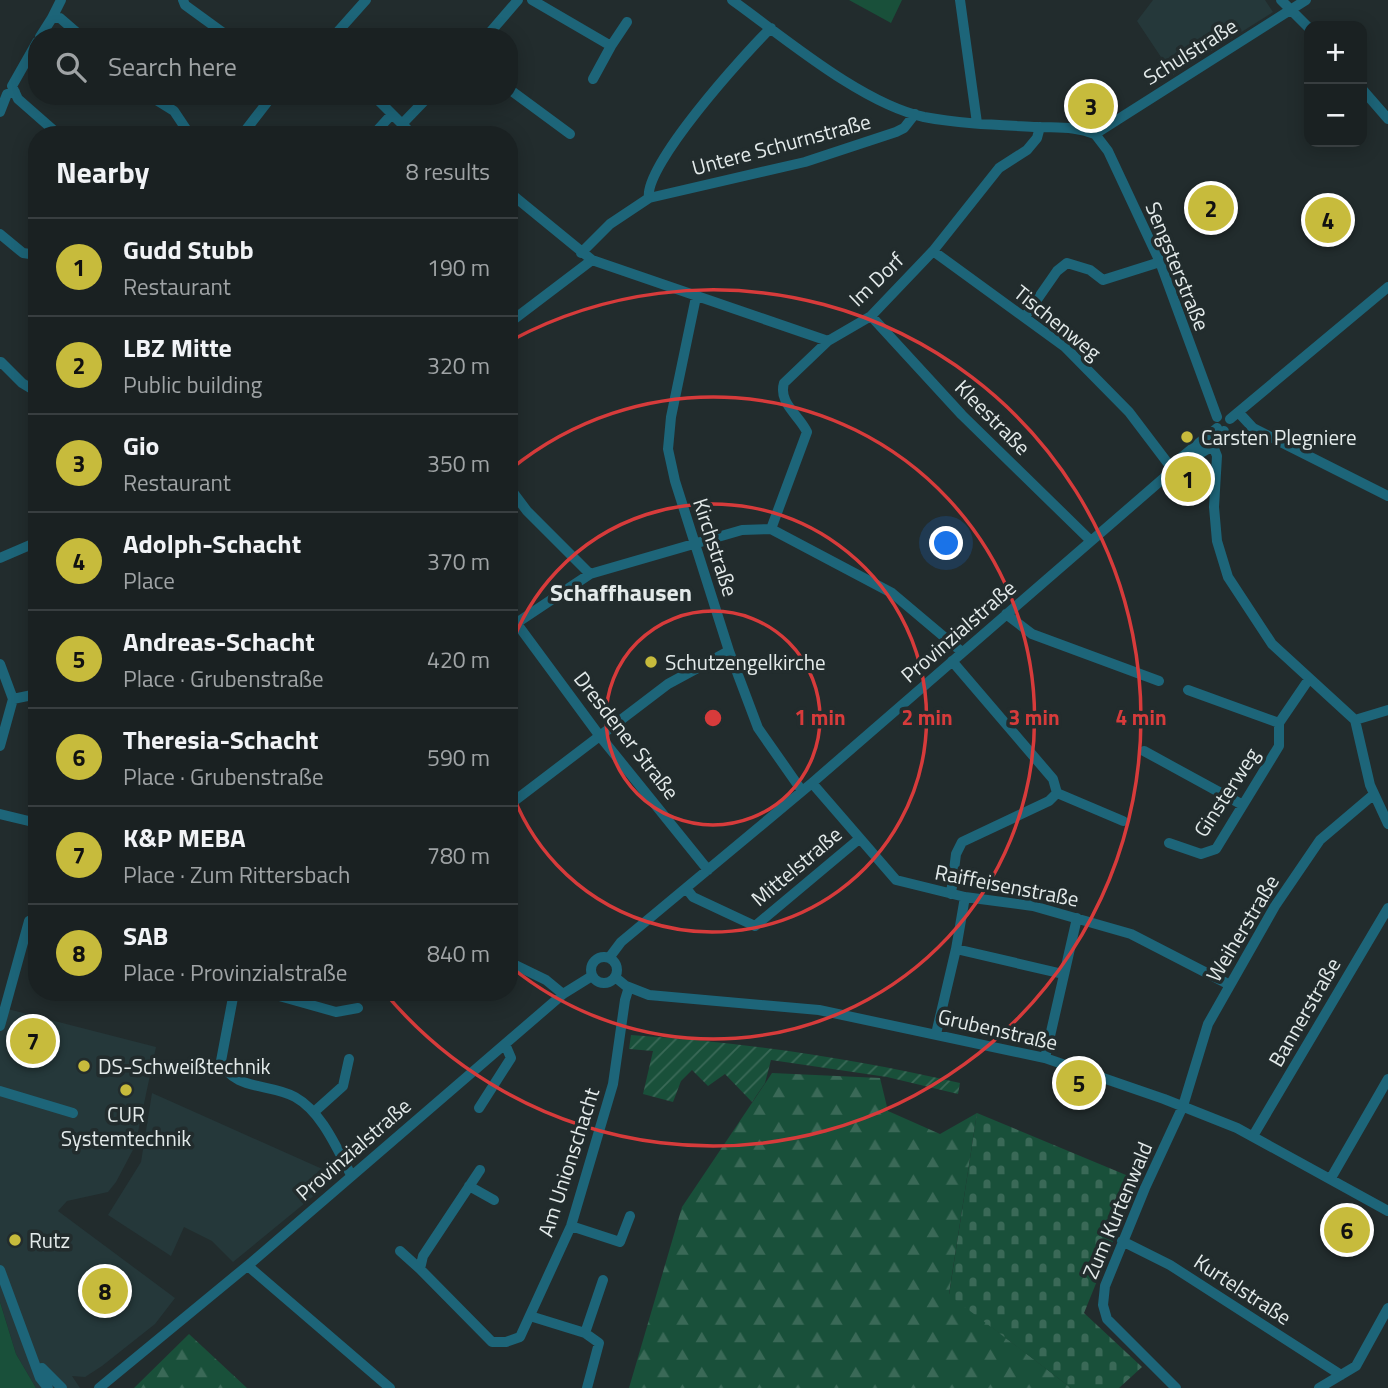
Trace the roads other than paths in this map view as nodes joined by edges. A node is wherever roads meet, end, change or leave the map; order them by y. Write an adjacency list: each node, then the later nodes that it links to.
1 (61, 0): 11 (street)
2 (183, 0): 17 (street)
3 (366, 0): 18 (street)
4 (518, 0): 19 (street)
5 (532, 0): 20 (street)
6 (732, 0): 14 (street)
7 (960, 0): 35 (street)
8 (1281, 0): 10 (street)
9 (1306, 0): 10 (street, Schulstraße)
10 (1293, 10): 13 (street); 43 (street, Schulstraße)
11 (52, 18): 15 (street); 16 (street)
12 (627, 22): 20 (street)
13 (1304, 22)
14 (771, 27): 32 (street); 44 (street)
15 (46, 28)
16 (72, 28)
17 (217, 28)
18 (341, 28)
19 (494, 28)
20 (611, 46): 22 (street)
21 (28, 57): 23 (street)
22 (593, 79)
23 (15, 92): 30 (street); 36 (street)
24 (1367, 95): 33 (street)
25 (518, 96): 42 (street)
26 (164, 105): 37 (street)
27 (265, 105): 38 (street)
28 (383, 105): 31 (street)
29 (420, 105): 34 (street)
30 (0, 112)
31 (392, 114): 34 (street); 39 (street)
32 (915, 114): 35 (street); 44 (street, Untere Schurnstraße)
33 (1388, 119)
34 (402, 123): 40 (street)
35 (977, 124): 41 (street)
36 (49, 126)
37 (184, 126)
38 (249, 126)
39 (381, 126)
40 (405, 126)
41 (1040, 127): 43 (street); 47 (street, Im Dorf)
42 (570, 134)
43 (1095, 134): 51 (street, Sengsterstraße)
44 (649, 198): 48 (street, Untere Schurnstraße)
45 (518, 200): 48 (street)
46 (0, 234): 49 (street)
47 (933, 251): 55 (street, Im Dorf); 56 (street, Tischenweg)
48 (581, 253): 50 (street)
49 (28, 254)
50 (592, 260): 53 (street); 54 (street)
51 (1160, 262): 56 (street); 61 (street, Sengsterstraße)
52 (1386, 292): 60 (street, Provinzialstraße)
53 (696, 298): 57 (street); 68 (street, Kirchstraße)
54 (518, 316)
55 (871, 316): 57 (street, Im Dorf); 67 (street, Kleestraße)
56 (1025, 317): 63 (street, Tischenweg)
57 (828, 341): 66 (street, Im Dorf)
58 (0, 360): 59 (street)
59 (28, 387)
60 (1235, 416): 61 (street, Provinzialstraße); 64 (street)
61 (1219, 426): 62 (street, Provinzialstraße); 63 (street, Provinzialstraße)
62 (1213, 446): 63 (street, Provinzialstraße); 78 (street)
63 (1173, 470): 67 (street, Provinzialstraße)
64 (1388, 496)
65 (518, 499): 71 (street)
66 (771, 529): 68 (street); 75 (street)
67 (1091, 541): 72 (street, Provinzialstraße)
68 (696, 542): 71 (street); 74 (street, Kirchstraße)
69 (28, 546): 70 (street)
70 (0, 558)
71 (590, 574): 73 (street)
72 (1006, 614): 75 (street, Provinzialstraße); 79 (street)
73 (518, 622): 86 (street, Dresdener Straße)
74 (729, 651): 86 (street); 90 (street, Kirchstraße)
75 (962, 652): 76 (street, Provinzialstraße)
76 (953, 661): 89 (street, Provinzialstraße); 91 (street)
77 (0, 664): 82 (street)
78 (1309, 679): 84 (street); 85 (street, Ginsterweg)
79 (1159, 681)
80 (1188, 690): 85 (street)
81 (28, 696): 82 (street)
82 (13, 699): 87 (street)
83 (1388, 710): 84 (street)
84 (1355, 720): 92 (street)
85 (1279, 723): 94 (street, Ginsterweg)
86 (599, 735): 93 (street); 101 (street, Dresdener Straße)
87 (0, 746)
88 (1144, 751): 94 (street)
89 (811, 783): 90 (street, Provinzialstraße); 99 (street)
90 (802, 791): 101 (street, Provinzialstraße)
91 (1057, 793): 97 (street); 103 (street)
92 (1373, 796): 98 (street); 114 (street, Weiherstraße)
93 (518, 798)
94 (1241, 804): 100 (street, Ginsterweg)
95 (0, 814): 96 (street)
96 (28, 821)
97 (1123, 821)
98 (1388, 824)
99 (859, 838): 102 (street, Mittelstraße); 103 (street, Raiffeisenstraße)
100 (1169, 843)
101 (708, 870): 102 (street, Provinzialstraße)
102 (687, 888): 109 (street, Provinzialstraße)
103 (951, 894): 104 (street, Raiffeisenstraße)
104 (965, 897): 106 (street, Raiffeisenstraße); 108 (street)
105 (1388, 908): 131 (street, Bannerstraße)
106 (1077, 918): 111 (street); 114 (street, Raiffeisenstraße)
107 (28, 925): 120 (street)
108 (957, 949): 111 (street); 121 (street)
109 (609, 958): 112 (street); 113 (street)
110 (518, 966): 116 (street)
111 (1063, 974): 123 (street)
112 (592, 976): 113 (street); 116 (street, Provinzialstraße)
113 (615, 977): 115 (street, Grubenstraße)
114 (1230, 985): 127 (street, Weiherstraße)
115 (629, 987): 121 (street, Grubenstraße); 139 (street, Am Unionschacht)
116 (563, 994): 122 (street, Provinzialstraße)
117 (232, 1001): 129 (street)
118 (297, 1001): 119 (street)
119 (358, 1008)
120 (0, 1026)
121 (936, 1034): 123 (street, Grubenstraße)
122 (505, 1044): 128 (street); 133 (street, Provinzialstraße)
123 (1045, 1058): 127 (street, Grubenstraße)
124 (349, 1059): 129 (street)
125 (1388, 1079): 134 (street)
126 (0, 1091): 130 (street)
127 (1183, 1106): 131 (street, Grubenstraße); 140 (street, Zum Kurtenwald)
128 (479, 1108)
129 (314, 1112): 133 (street)
130 (73, 1113)
131 (1253, 1136): 134 (street, Grubenstraße)
132 (480, 1170): 135 (street)
133 (351, 1175): 142 (street, Provinzialstraße)
134 (1331, 1178): 137 (street, Grubenstraße)
135 (469, 1186): 136 (street); 143 (street)
136 (494, 1200)
137 (1388, 1211)
138 (630, 1216): 139 (street)
139 (571, 1226): 147 (street, Am Unionschacht)
140 (1122, 1241): 151 (street, Kurtelstraße); 158 (street, Zum Kurtenwald)
141 (400, 1251): 143 (street, Am Unionschacht)
142 (248, 1266): 150 (street, Provinzialstraße); 156 (street)
143 (420, 1269): 147 (street, Am Unionschacht)
144 (0, 1270): 149 (street)
145 (603, 1280): 148 (street)
146 (1388, 1308): 151 (street)
147 (530, 1316): 148 (street)
148 (585, 1333): 157 (street)
149 (30, 1351): 152 (street); 153 (street)
150 (142, 1354): 154 (street, Provinzialstraße); 155 (street, Provinzialstraße)
151 (1341, 1375): 159 (street)
152 (48, 1388)
153 (62, 1388)
154 (99, 1388)
155 (111, 1388)
156 (390, 1388)
157 (587, 1388)
158 (1176, 1388)
159 (1320, 1388)

